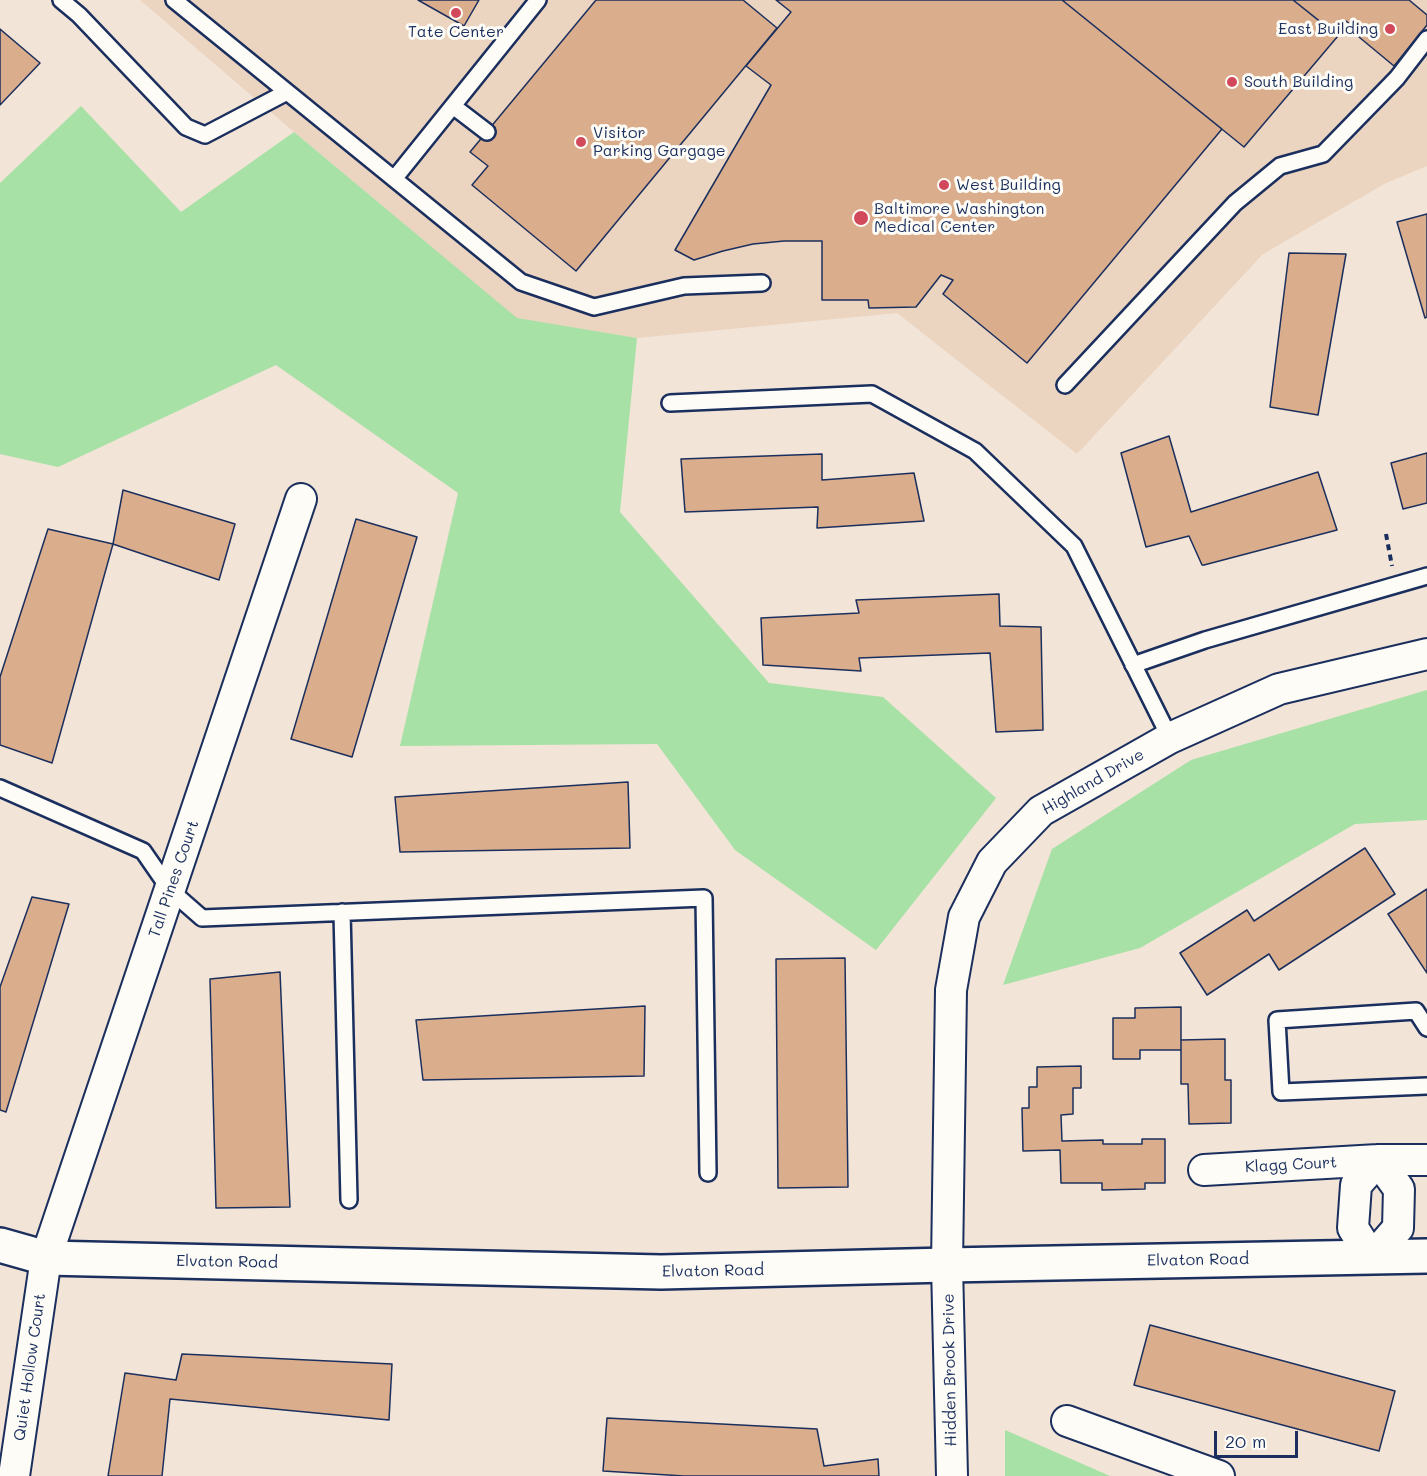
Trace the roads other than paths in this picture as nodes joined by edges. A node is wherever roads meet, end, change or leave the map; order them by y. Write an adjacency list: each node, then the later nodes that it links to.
1 (62, 0): 5 (lane)
2 (174, 0): 5 (lane)
3 (538, 0): 6 (lane)
4 (1427, 39): 10 (lane)
5 (287, 92): 8 (lane)
6 (453, 106): 7 (lane); 8 (lane)
7 (487, 132)
8 (394, 179): 9 (lane)
9 (762, 283)
10 (1065, 385)
11 (670, 403): 15 (lane)
12 (301, 499): 18 (street, Tall Pines Court)
13 (1427, 576): 15 (lane)
14 (1427, 654): 16 (street, Highland Drive)
15 (1133, 665): 16 (lane)
16 (1170, 738): 31 (street, Highland Drive)
17 (0, 788): 18 (lane)
18 (170, 890): 19 (lane); 29 (street, Tall Pines Court)
19 (342, 912): 25 (lane); 26 (lane)
20 (1427, 1028): 21 (lane)
21 (1427, 1086)
22 (1378, 1160): 23 (street, Klagg Court); 24 (street, Klagg Court); 30 (street); 30 (street)
23 (1427, 1160)
24 (1204, 1170)
25 (708, 1173)
26 (348, 1200)
27 (0, 1245): 29 (street, Elvaton Road)
28 (1427, 1256): 30 (street, Elvaton Road)
29 (46, 1258): 31 (street, Elvaton Road); 33 (street, Quiet Hollow Court)
30 (1372, 1258): 31 (street, Elvaton Road)
31 (947, 1264): 34 (street, Hidden Brook Drive)
32 (1067, 1421): 35 (street)
33 (14, 1476)
34 (952, 1476)
35 (1219, 1476)

